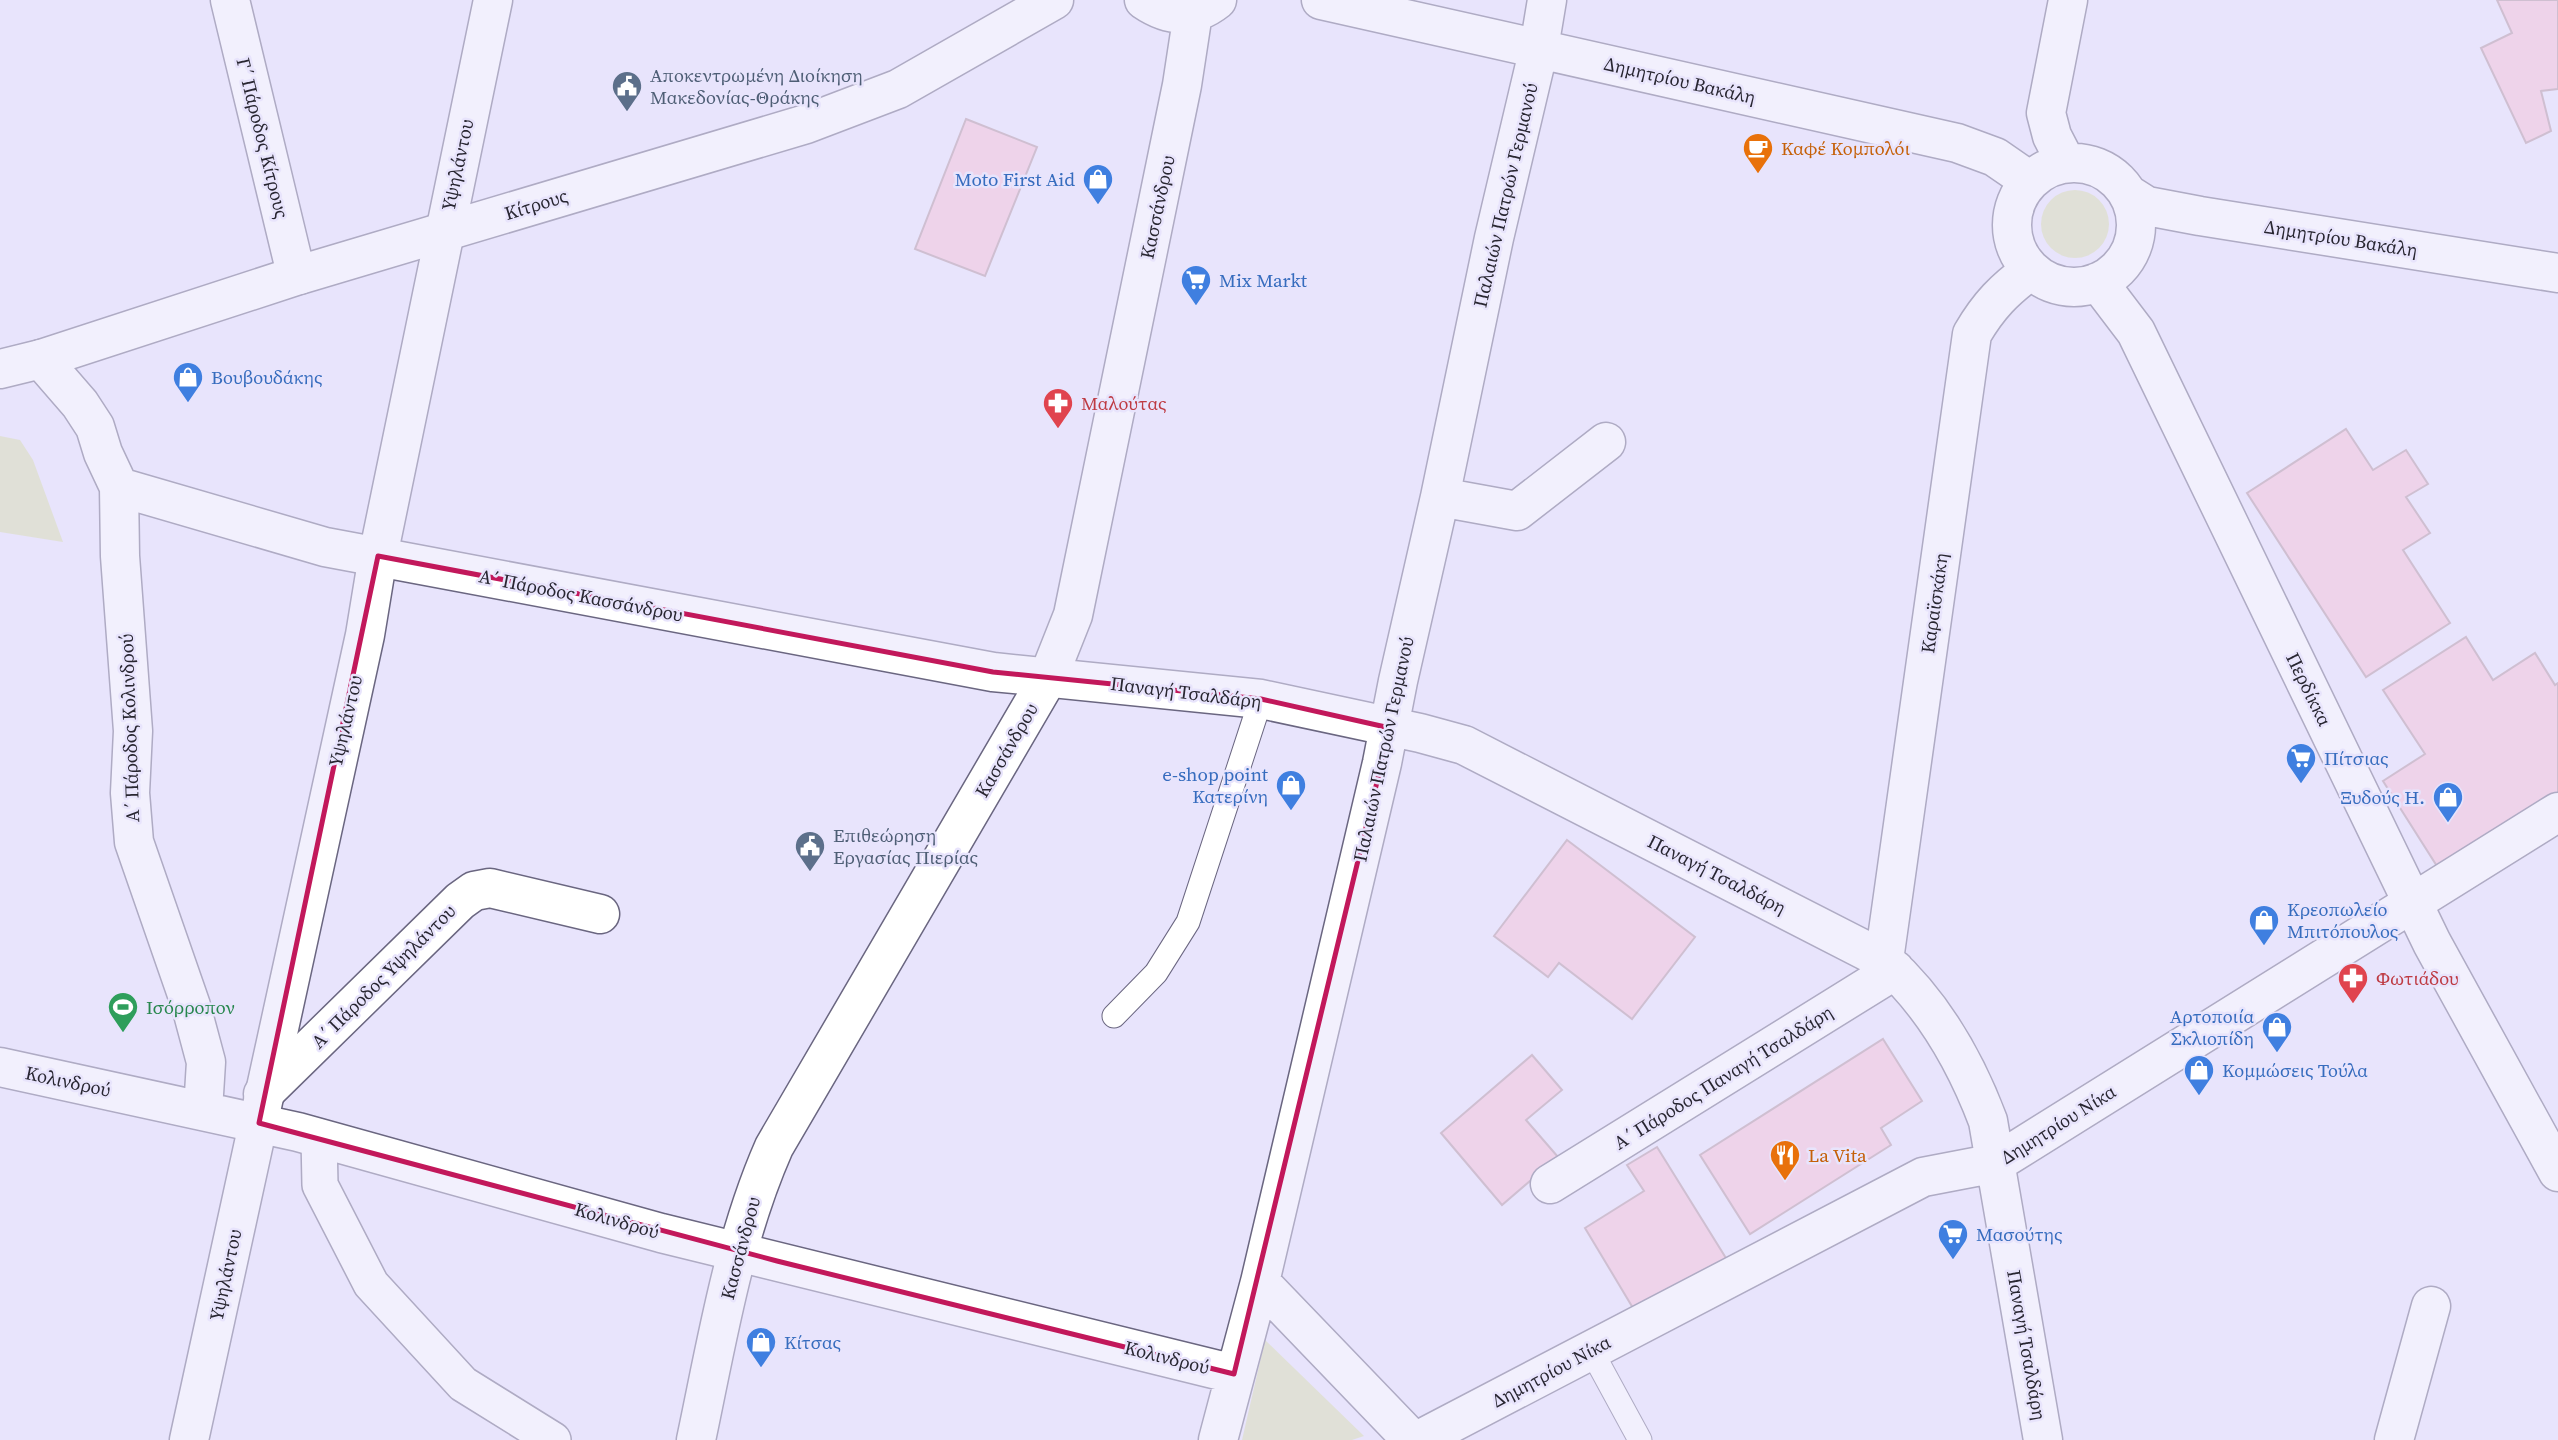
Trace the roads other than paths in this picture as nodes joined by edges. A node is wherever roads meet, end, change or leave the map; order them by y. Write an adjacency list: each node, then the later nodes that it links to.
1 (230, 0): 16 (street, Γ΄ Πάροδος Κίτρους)
2 (493, 0): 13 (street, Υψηλάντου)
3 (1054, 0): 13 (street, Κίτρους)
4 (1144, 0): 8 (street)
5 (1321, 0): 9 (street, Δημητρίου Βακάλη)
6 (1547, 0): 9 (street, Παλαιών Πατρών Γερμανού)
7 (2068, 0): 10 (street)
8 (1205, 7): 24 (street, Κασσάνδρου)
9 (1539, 48): 11 (street, Δημητρίου Βακάλη); 22 (street, Παλαιών Πατρών Γερμανού)
10 (2066, 163): 11 (street); 12 (street)
11 (2030, 181): 14 (street)
12 (2128, 194): 15 (street, Δημητρίου Βακάλη); 17 (street)
13 (443, 232): 16 (street, Κίτρους); 23 (street, Υψηλάντου)
14 (2031, 270): 17 (street); 30 (street, Καραϊσκάκη)
15 (2558, 273)
16 (299, 275): 18 (street, Κίτρους)
17 (2098, 282): 28 (street, Περδίκκα)
18 (41, 359): 19 (street, Κίτρους); 21 (street, Α΄ Πάροδος Κολινδρού)
19 (0, 369)
20 (1606, 442): 22 (street)
21 (119, 487): 23 (street, Α΄ Πάροδος Κασσάνδρου); 34 (street, Α΄ Πάροδος Κολινδρού)
22 (1440, 497): 26 (street, Παλαιών Πατρών Γερμανού)
23 (378, 556): 24 (street, Α΄ Πάροδος Κασσάνδρου); 33 (street, Υψηλάντου)
24 (1048, 678): 25 (street, Παναγή Τσαλδάρη); 39 (street, Κασσάνδρου)
25 (1261, 699): 26 (street, Παναγή Τσαλδάρη); 31 (lane)
26 (1390, 728): 30 (street, Παναγή Τσαλδάρη); 40 (street, Παλαιών Πατρών Γερμανού)
27 (2558, 812): 28 (street, Δημητρίου Νίκα)
28 (2413, 903): 36 (street, Δημητρίου Νίκα); 37 (street, Περδίκκα)
29 (600, 914): 33 (street, Α΄ Πάροδος Υψηλάντου)
30 (1890, 965): 36 (street, Παναγή Τσαλδάρη); 38 (street, Α΄ Πάροδος Παναγή Τσαλδάρη)
31 (1114, 1016)
32 (0, 1068): 34 (street, Κολινδρού)
33 (261, 1108): 34 (street, Κολινδρού); 35 (street, Κολινδρού); 44 (street, Υψηλάντου)
34 (203, 1110)
35 (319, 1137): 39 (street, Κολινδρού); 45 (street)
36 (1996, 1163): 42 (street, Δημητρίου Νίκα); 51 (street, Παναγή Τσαλδάρη)
37 (2558, 1172)
38 (1550, 1184)
39 (737, 1252): 43 (street, Κολινδρού); 46 (street, Κασσάνδρου)
40 (1260, 1282): 43 (street, Παλαιών Πατρών Γερμανού); 48 (street)
41 (2431, 1306): 52 (street)
42 (1591, 1350): 49 (street, Δημητρίου Νίκα); 50 (lane)
43 (1234, 1374): 47 (street, Παλαιών Πατρών Γερμανού)
44 (189, 1440)
45 (553, 1440)
46 (696, 1440)
47 (1218, 1440)
48 (1412, 1440)
49 (1419, 1440)
50 (1640, 1440)
51 (2043, 1440)
52 (2394, 1440)

